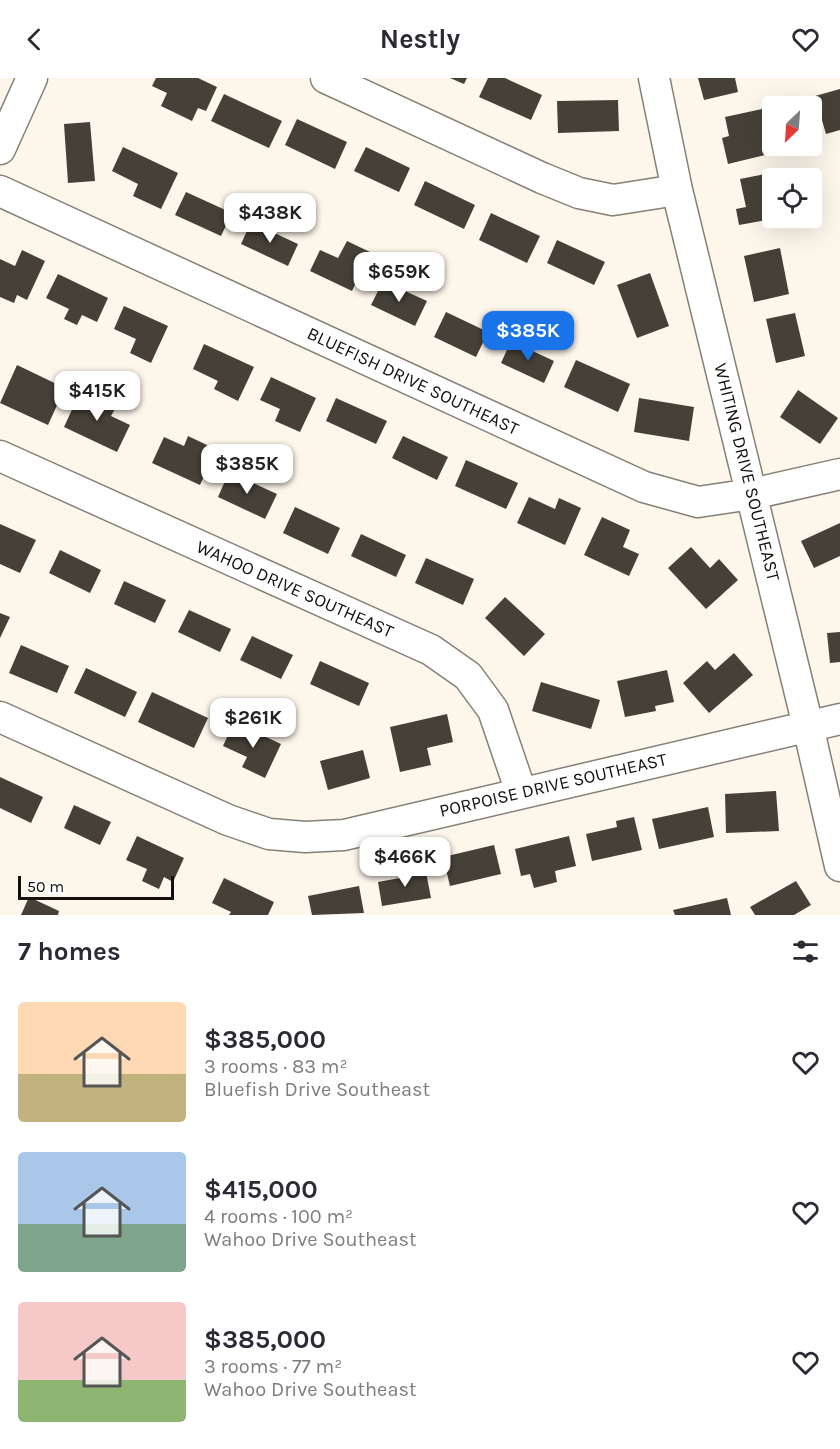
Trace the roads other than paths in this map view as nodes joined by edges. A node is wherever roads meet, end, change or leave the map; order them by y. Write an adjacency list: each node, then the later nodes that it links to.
1 (32, 78): 4 (street)
2 (326, 78): 5 (street)
3 (654, 78): 5 (street, WHITING DRIVE SOUTHEAST)
4 (0, 149)
5 (677, 190): 9 (street, WHITING DRIVE SOUTHEAST)
6 (0, 191): 9 (street, BLUEFISH DRIVE SOUTHEAST)
7 (0, 456): 13 (street, WAHOO DRIVE SOUTHEAST)
8 (840, 474): 9 (street, BLUEFISH DRIVE SOUTHEAST)
9 (752, 494): 12 (street, WHITING DRIVE SOUTHEAST)
10 (0, 717): 13 (street, PORPOISE DRIVE SOUTHEAST)
11 (840, 719): 12 (street, PORPOISE DRIVE SOUTHEAST)
12 (808, 726): 13 (street, PORPOISE DRIVE SOUTHEAST); 14 (street, WHITING DRIVE SOUTHEAST)
13 (521, 792)
14 (840, 866)

